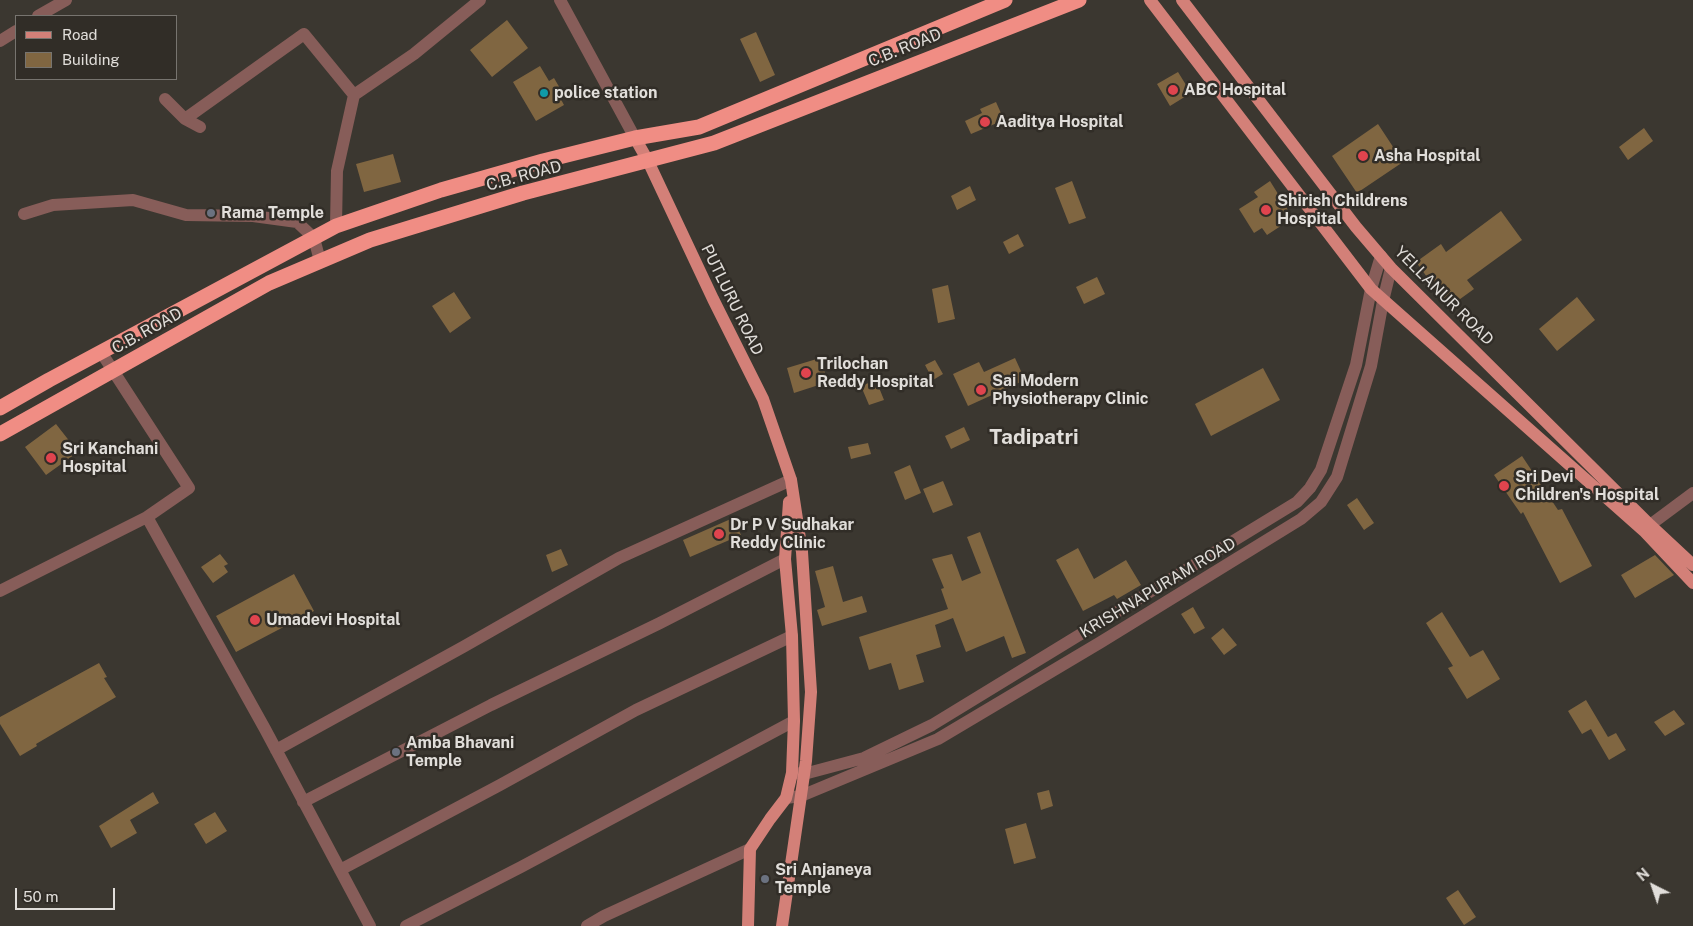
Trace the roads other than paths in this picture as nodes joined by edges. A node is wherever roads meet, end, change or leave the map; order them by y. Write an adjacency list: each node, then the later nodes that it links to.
1 (66, 0): 8 (street)
2 (480, 0): 11 (street)
3 (560, 0): 15 (street)
4 (1005, 0): 15 (highway)
5 (1079, 0): 16 (highway, C.B. ROAD)
6 (1150, 0): 23 (main road)
7 (1182, 0): 20 (main road, YELLANUR ROAD)
8 (40, 15)
9 (15, 31): 10 (street)
10 (0, 41)
11 (354, 95): 13 (street); 18 (street)
12 (165, 98): 13 (street)
13 (184, 119): 14 (street)
14 (200, 127)
15 (635, 138): 16 (main road, PUTLURU ROAD); 18 (highway)
16 (648, 161): 21 (highway, C.B. ROAD); 29 (main road, PUTLURU ROAD)
17 (24, 214): 19 (street)
18 (336, 226): 19 (highway)
19 (314, 238): 21 (street); 25 (highway)
20 (1380, 256): 22 (main road, YELLANUR ROAD); 23 (street, KRISHNAPURAM ROAD)
21 (320, 261): 26 (highway, C.B. ROAD)
22 (1391, 268): 24 (street, KRISHNAPURAM ROAD); 32 (main road, YELLANUR ROAD)
23 (1371, 289): 24 (main road); 40 (street, KRISHNAPURAM ROAD)
24 (1383, 301): 35 (main road); 41 (street, KRISHNAPURAM ROAD)
25 (101, 352): 26 (street); 27 (highway)
26 (113, 370): 28 (highway, C.B. ROAD); 31 (street)
27 (0, 408)
28 (0, 434)
29 (791, 480): 33 (main road); 39 (street); 40 (main road)
30 (1693, 493): 32 (street)
31 (147, 517): 36 (street); 39 (street)
32 (1650, 525): 34 (main road, YELLANUR ROAD)
33 (785, 559): 37 (main road); 43 (street)
34 (1693, 565)
35 (1693, 583)
36 (0, 591)
37 (792, 636): 38 (main road); 45 (street)
38 (794, 721): 40 (main road); 47 (street)
39 (276, 750): 43 (street)
40 (798, 773): 41 (main road); 42 (main road)
41 (801, 796): 42 (street, KRISHNAPURAM ROAD); 50 (main road)
42 (786, 798): 44 (main road)
43 (303, 802): 45 (street)
44 (750, 849): 48 (street); 49 (main road)
45 (340, 870): 46 (street)
46 (370, 926)
47 (406, 926)
48 (587, 926)
49 (748, 926)
50 (782, 926)

